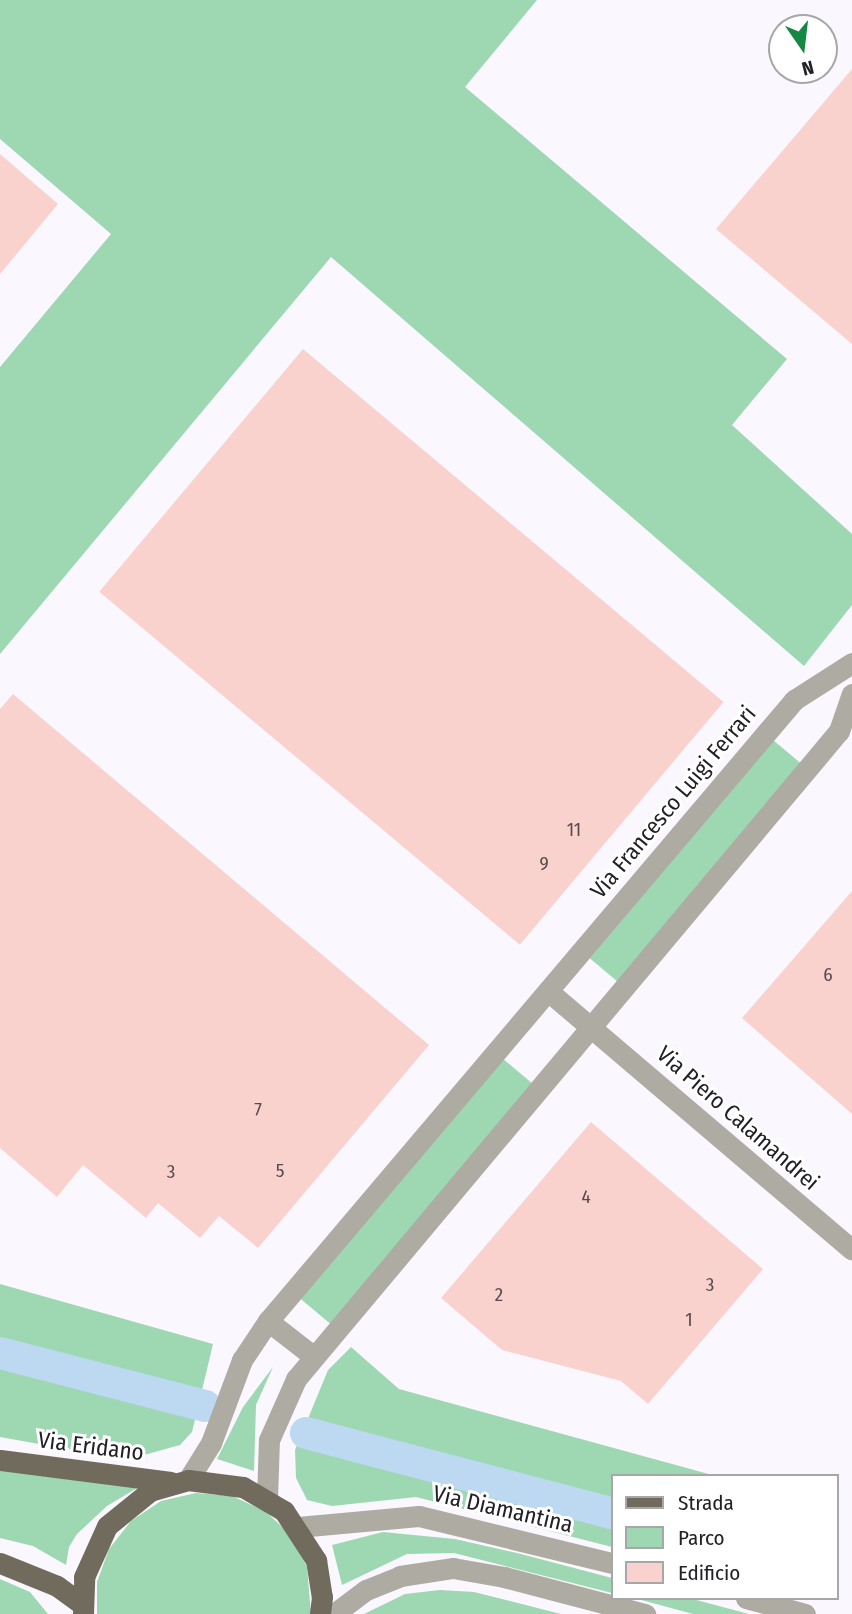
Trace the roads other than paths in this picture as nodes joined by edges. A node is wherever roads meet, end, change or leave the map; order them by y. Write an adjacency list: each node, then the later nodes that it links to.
1 (852, 663): 3 (street, Via Francesco Luigi Ferrari)
2 (852, 694): 4 (street)
3 (548, 991): 4 (street); 6 (street, Via Francesco Luigi Ferrari)
4 (591, 1026): 5 (street, Via Piero Calamandrei); 7 (street)
5 (852, 1250)
6 (268, 1321): 7 (street); 9 (street, Via Francesco Luigi Ferrari)
7 (313, 1356): 10 (street)
8 (0, 1460): 9 (main road, Via Eridano)
9 (182, 1481): 10 (main road, Via Eridano); 15 (main road, Via Eridano)
10 (267, 1499): 11 (main road, Via Eridano)
11 (298, 1527): 13 (street, Via Diamantina); 16 (main road, Via Eridano)
12 (0, 1563): 15 (main road, Via Eridano)
13 (610, 1563)
14 (753, 1600): 19 (street)
15 (83, 1609)
16 (320, 1614)
17 (334, 1614): 18 (street)
18 (645, 1614)
19 (805, 1614)

